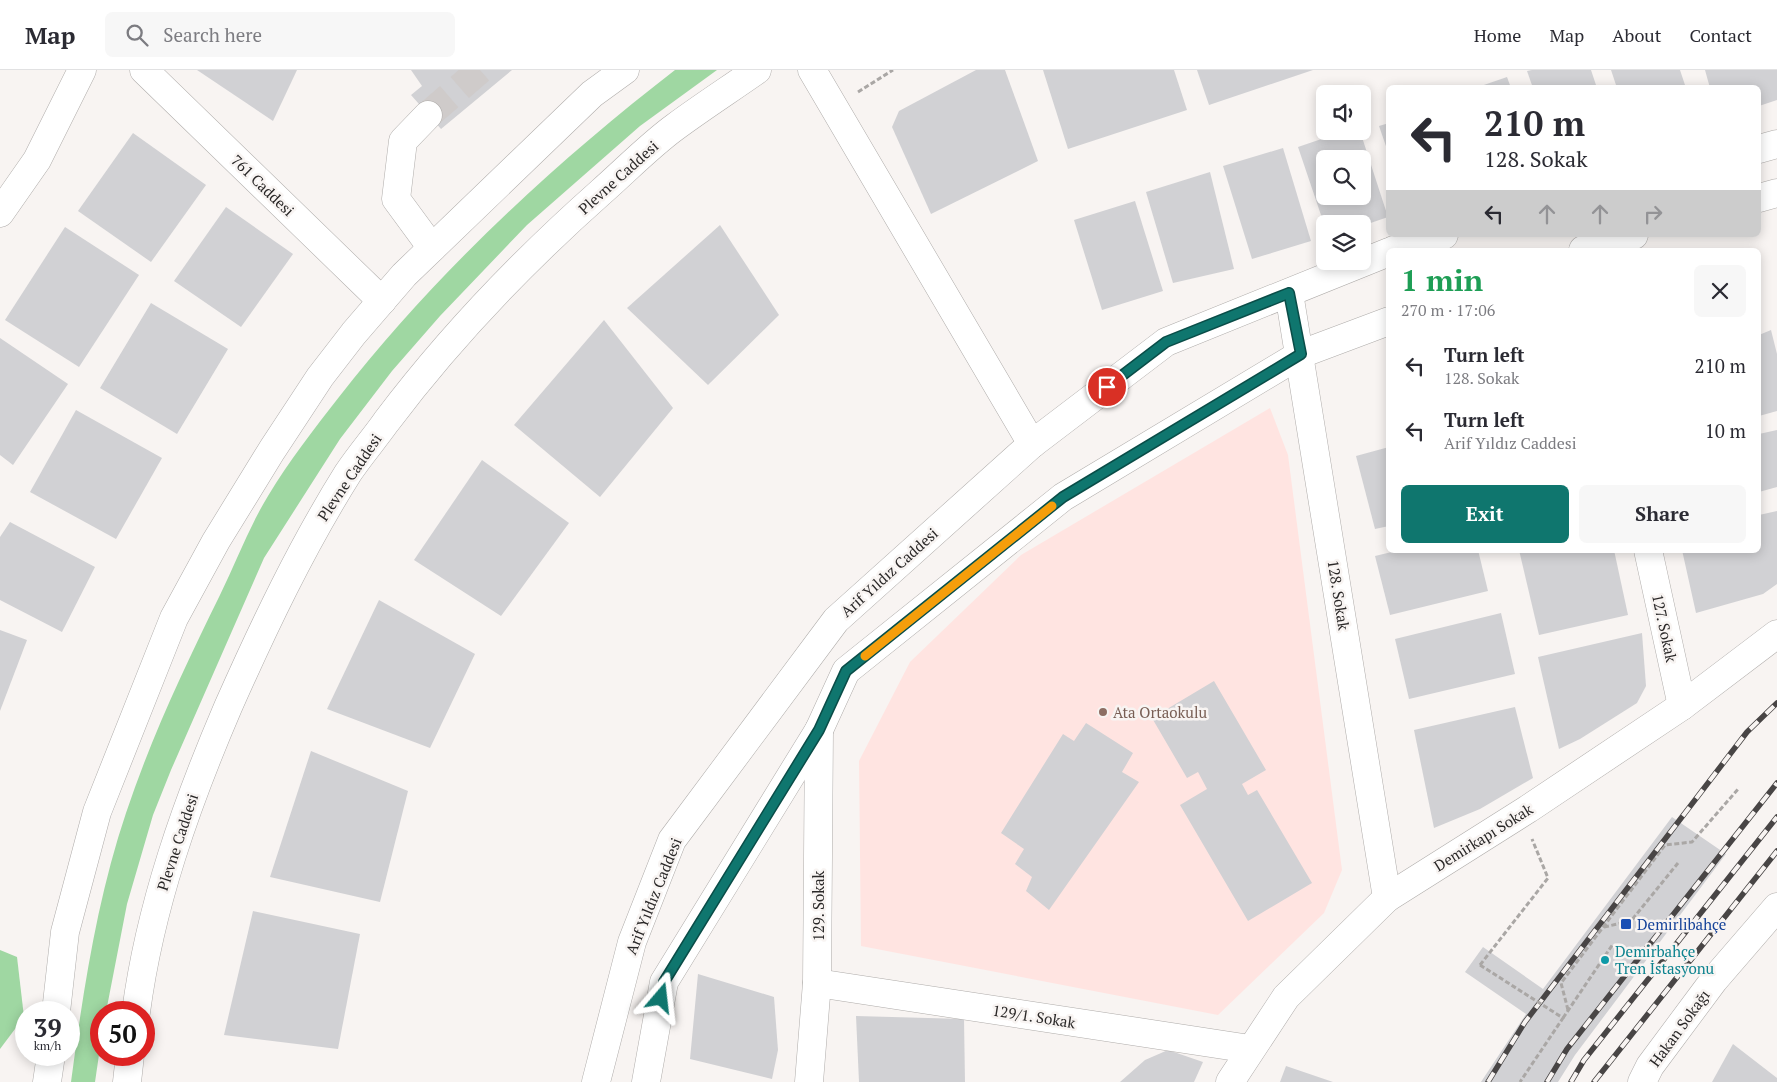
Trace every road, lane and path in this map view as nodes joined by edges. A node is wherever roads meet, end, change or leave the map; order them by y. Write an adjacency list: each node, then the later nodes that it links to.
1 (82, 70): 13 (main road)
2 (144, 70): 21 (main road, 761 Caddesi)
3 (625, 70): 16 (main road)
4 (757, 70): 38 (main road, Plevne Caddesi)
5 (812, 70): 7 (main road)
6 (893, 70): 7 (path)
7 (834, 107): 24 (main road)
8 (428, 114): 16 (main road)
9 (1777, 144): 10 (main road)
10 (1761, 148)
11 (1777, 192): 12 (main road)
12 (1761, 197)
13 (0, 213)
14 (1437, 237): 17 (main road)
15 (1627, 237): 18 (main road)
16 (432, 248): 21 (main road)
17 (1401, 248)
18 (1590, 248)
19 (1386, 253): 20 (main road, Arif Yıldız Caddesi)
20 (1289, 293): 23 (main road, 128. Sokak); 24 (main road, Arif Yıldız Caddesi)
21 (382, 301): 37 (main road)
22 (1386, 322): 23 (main road)
23 (1301, 354): 28 (main road); 32 (main road, 128. Sokak)
24 (1032, 444): 46 (main road, Arif Yıldız Caddesi)
25 (1649, 553): 27 (main road, 127. Sokak)
26 (1777, 634): 27 (main road, Demirkapı Sokak)
27 (1682, 706): 30 (main road, Demirkapı Sokak)
28 (819, 730): 36 (main road, 129. Sokak); 47 (main road)
29 (1739, 788): 34 (path)
30 (1521, 814): 32 (main road, Demirkapı Sokak); 40 (path, bridge)
31 (1678, 863): 34 (path)
32 (1387, 898): 41 (main road, Demirkapı Sokak)
33 (1777, 907): 51 (main road, Hakan Sokağı)
34 (1603, 927): 39 (path)
35 (1613, 944): 39 (path)
36 (818, 983): 41 (main road, 129/1. Sokak); 48 (main road, 129. Sokak)
37 (57, 1001)
38 (137, 1001)
39 (1568, 1010): 40 (path)
40 (1563, 1018): 50 (path, bridge)
41 (1250, 1050): 49 (main road, Demirkapı Sokak)
42 (49, 1066): 44 (main road)
43 (129, 1066): 45 (main road)
44 (47, 1082)
45 (127, 1082)
46 (596, 1082)
47 (646, 1082)
48 (809, 1082)
49 (1230, 1082)
50 (1520, 1082)
51 (1642, 1082)

